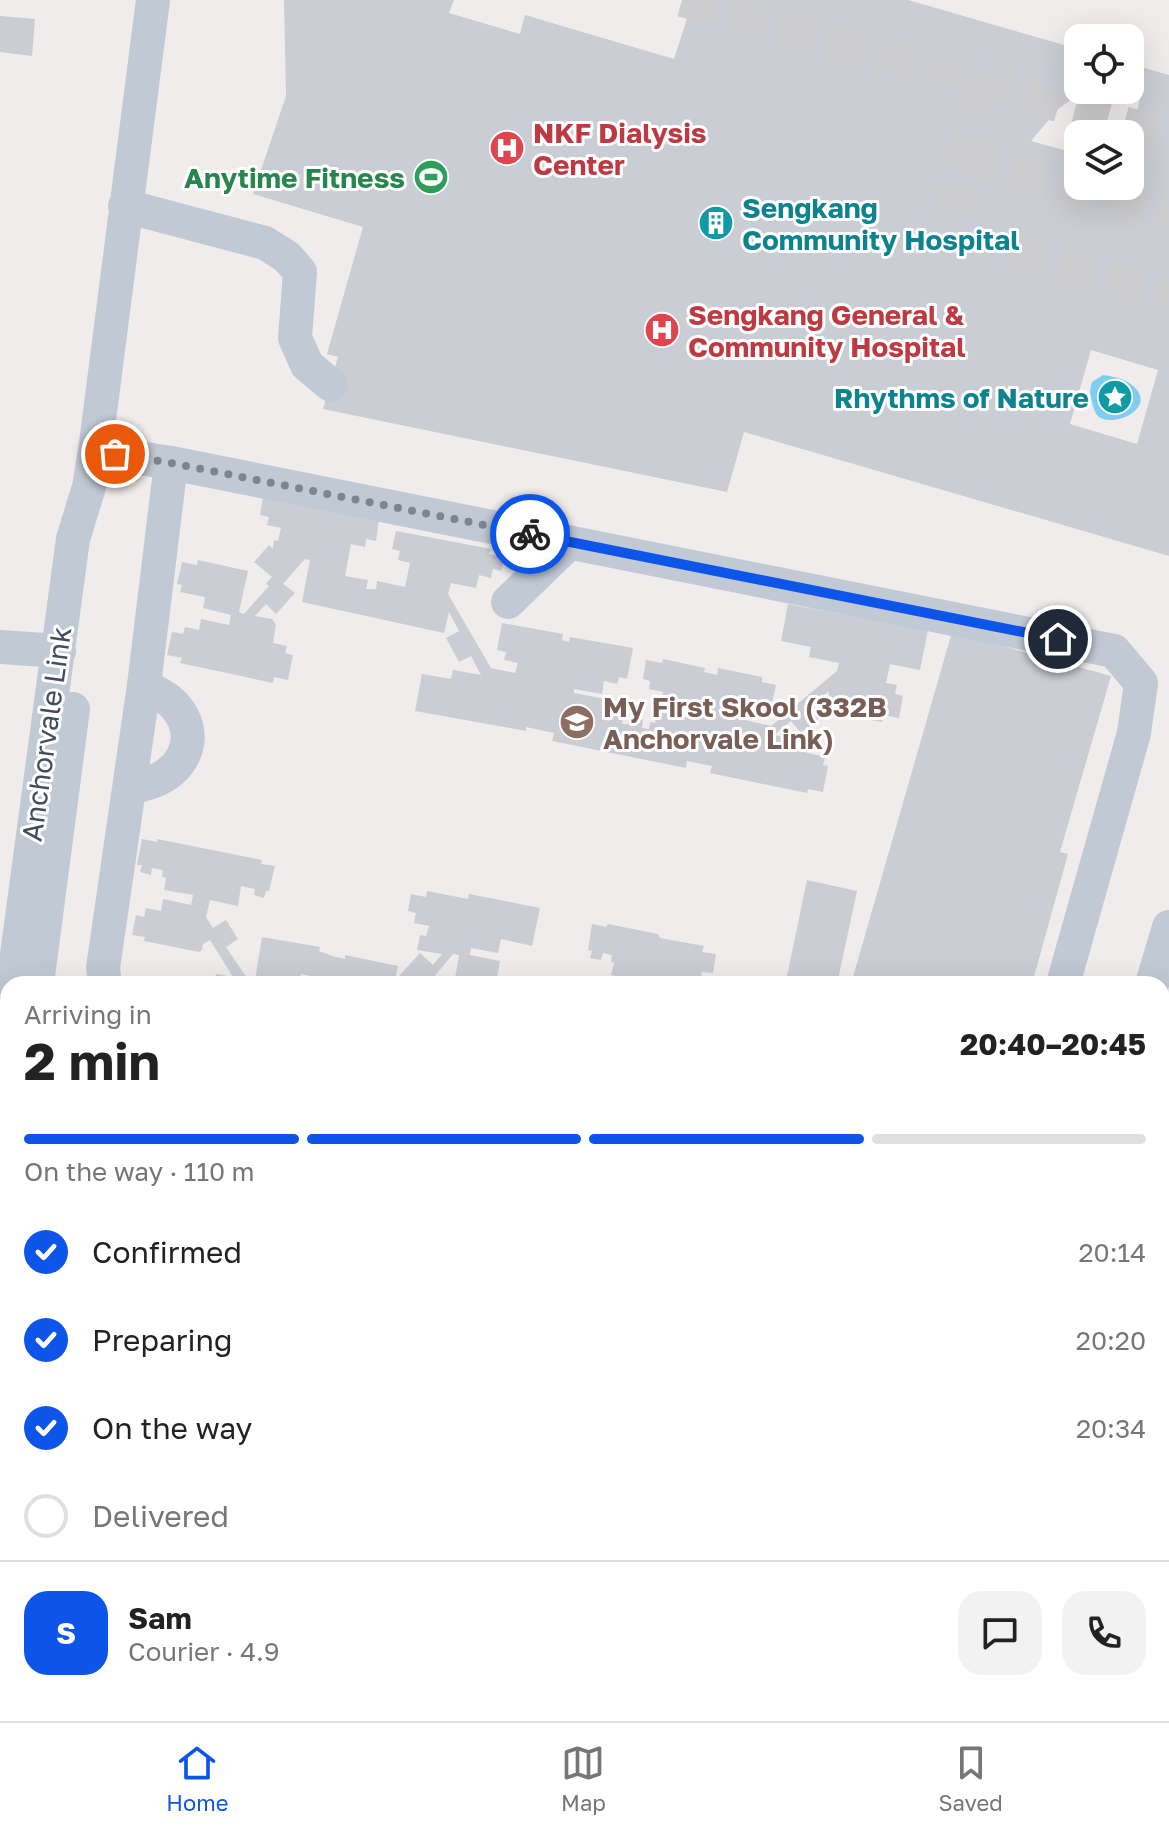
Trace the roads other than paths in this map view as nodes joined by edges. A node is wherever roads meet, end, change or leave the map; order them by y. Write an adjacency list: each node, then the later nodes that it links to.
1 (153, 0): 2 (street, Anchorvale Link)
2 (125, 206): 3 (street); 4 (street, Anchorvale Link)
3 (331, 385)
4 (95, 451): 5 (street); 6 (street, Anchorvale Link)
5 (171, 463): 7 (street); 11 (street)
6 (89, 487): 10 (street, Anchorvale Link); 15 (street, Anchorvale Link)
7 (570, 542): 8 (street); 17 (street)
8 (508, 602)
9 (0, 647): 10 (street)
10 (59, 651): 14 (street, Anchorvale Link)
11 (144, 685): 12 (street); 12 (street)
12 (129, 789): 16 (street)
13 (1169, 927): 18 (street)
14 (14, 976)
15 (38, 976)
16 (104, 976)
17 (1065, 976)
18 (1154, 976)

